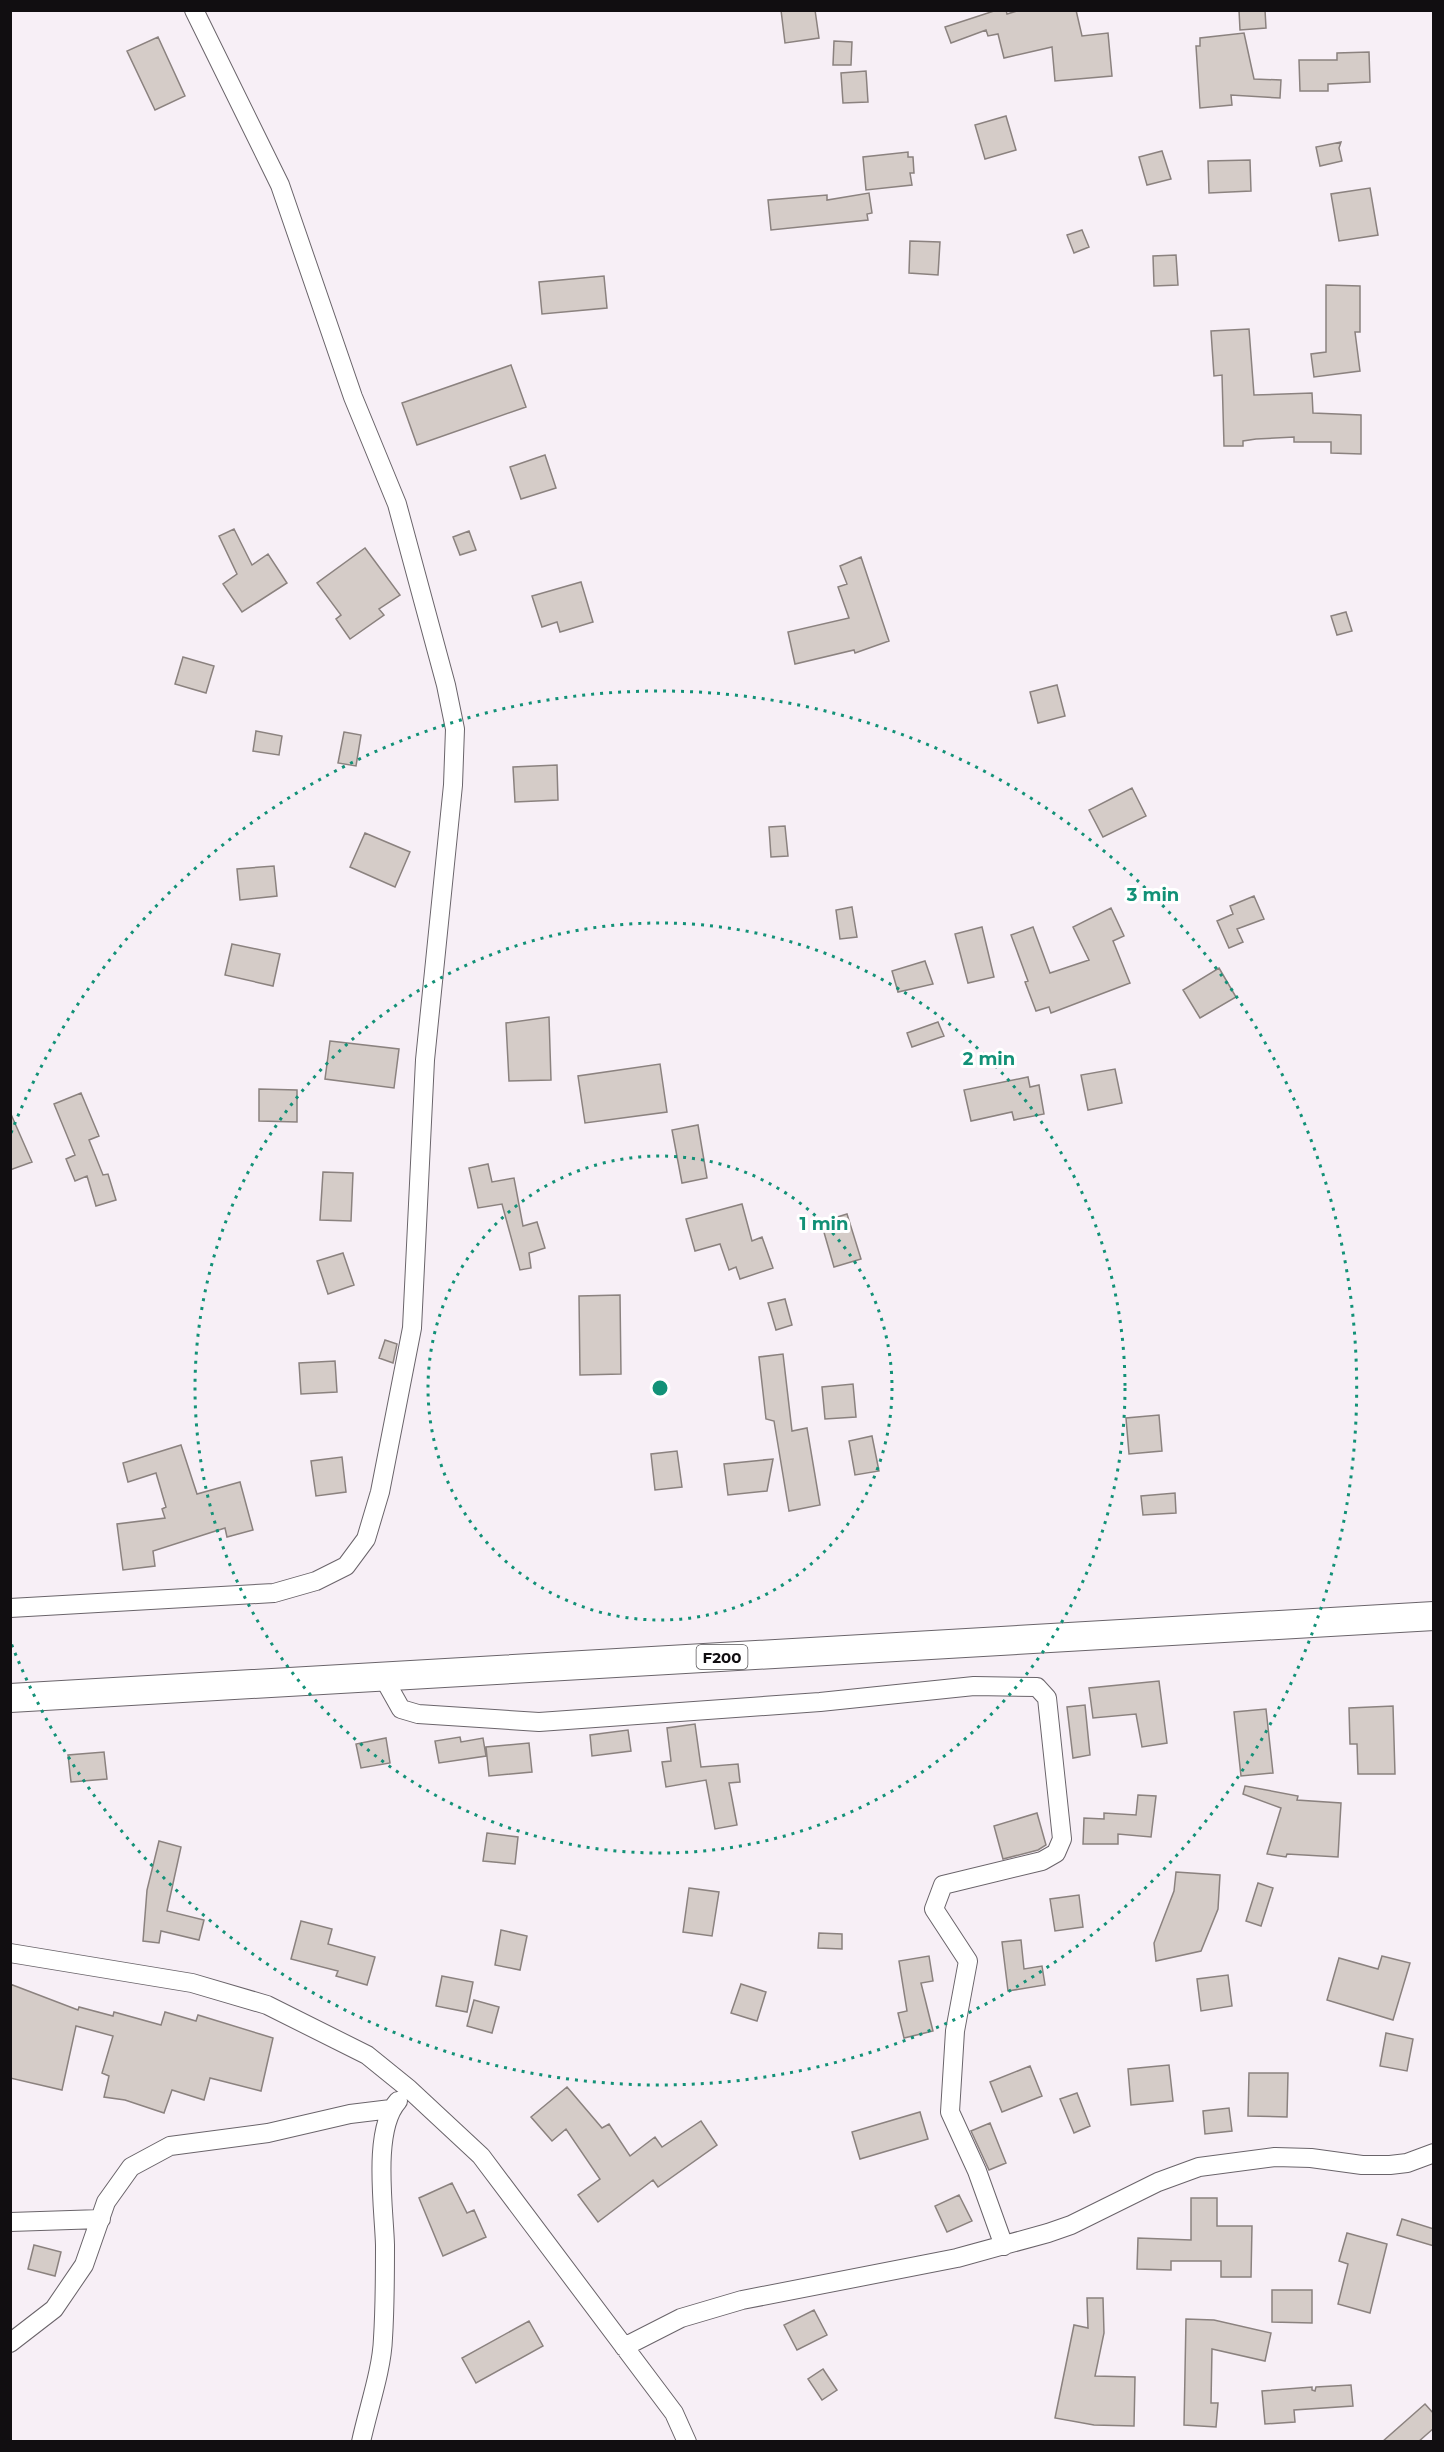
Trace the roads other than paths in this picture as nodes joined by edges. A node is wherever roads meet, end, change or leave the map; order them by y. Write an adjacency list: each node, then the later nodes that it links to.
1 (194, 10): 2 (street)
2 (10, 1608)
3 (1434, 1616): 4 (main road, F200)
4 (383, 1677): 5 (main road, F200); 12 (street)
5 (10, 1698)
6 (10, 1953): 7 (street)
7 (409, 2089): 8 (street); 14 (street)
8 (391, 2109): 10 (street); 15 (street)
9 (1434, 2152): 12 (street)
10 (100, 2219): 11 (street); 13 (street)
11 (10, 2222)
12 (1004, 2246): 14 (street)
13 (10, 2343)
14 (624, 2347): 16 (street)
15 (361, 2442)
16 (687, 2442)

